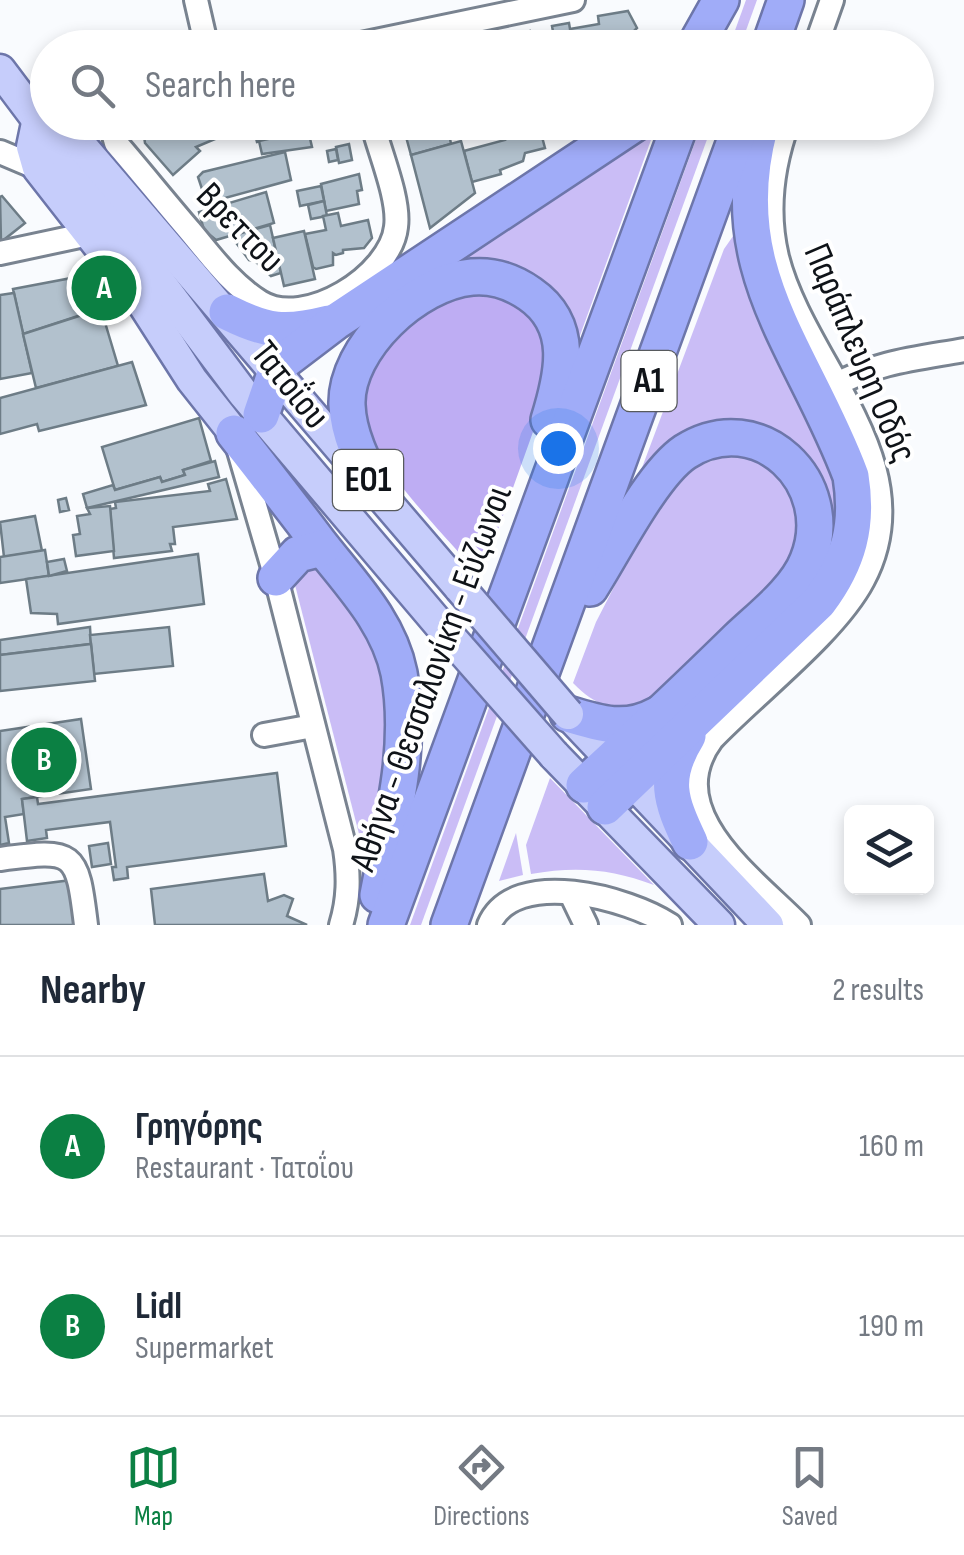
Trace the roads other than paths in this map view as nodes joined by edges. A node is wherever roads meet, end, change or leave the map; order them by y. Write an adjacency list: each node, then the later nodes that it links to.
1 (196, 0): 7 (street)
2 (572, 0): 6 (street)
3 (724, 0): 9 (highway); 10 (highway)
4 (787, 0): 11 (highway); 12 (highway)
5 (832, 0): 13 (street)
6 (471, 10): 8 (street)
7 (203, 30)
8 (405, 30)
9 (705, 30)
10 (714, 30)
11 (776, 30)
12 (781, 30)
13 (821, 30)
14 (0, 70): 15 (main road, Τατοΐου / ΕΟ1)
15 (30, 100)
16 (36, 140): 27 (main road)
17 (62, 140): 35 (main road, Τατοΐου / ΕΟ1)
18 (68, 140): 30 (main road, Τατοΐου / ΕΟ1)
19 (115, 140): 20 (street, Βρεττου)
20 (377, 140)
21 (610, 140): 31 (highway)
22 (674, 140): 37 (highway, Αθήνα - Θεσσαλονίκη - Εύζωνοι / Α1)
23 (736, 140): 40 (highway, Α1)
24 (757, 140): 41 (highway)
25 (782, 140): 34 (street, Παράπλευρη Οδός)
26 (0, 152): 27 (street)
27 (38, 168): 28 (main road)
28 (89, 234): 29 (street); 35 (main road)
29 (0, 253)
30 (227, 312): 31 (highway); 33 (main road, Τατοΐου / ΕΟ1)
31 (335, 322): 33 (highway)
32 (964, 350): 34 (street)
33 (276, 371): 35 (highway); 36 (main road, Τατοΐου / ΕΟ1)
34 (836, 385): 60 (street, Παράπλευρη Οδός)
35 (248, 424): 38 (highway); 39 (street); 46 (main road, Τατοΐου / ΕΟ1, bridge)
36 (378, 492): 37 (highway); 42 (main road, Τατοΐου / ΕΟ1, bridge)
37 (537, 515): 53 (highway, Αθήνα - Θεσσαλονίκη - Εύζωνοι / Α1)
38 (322, 548): 39 (highway); 52 (highway)
39 (276, 578): 43 (street)
40 (556, 639): 41 (highway); 54 (highway, Α1)
41 (684, 712): 42 (highway); 45 (highway); 47 (highway)
42 (568, 714): 45 (main road, Τατοΐου / ΕΟ1)
43 (313, 726): 44 (street); 51 (street)
44 (264, 735)
45 (622, 770): 46 (highway); 47 (main road, Τατοΐου)
46 (594, 796): 58 (main road, Τατοΐου)
47 (690, 842): 59 (main road, Τατοΐου)
48 (0, 859): 50 (street)
49 (571, 894): 55 (street); 56 (street); 57 (street)
50 (86, 925)
51 (340, 925)
52 (372, 925)
53 (386, 925)
54 (449, 925)
55 (490, 925)
56 (586, 925)
57 (670, 925)
58 (719, 925)
59 (768, 925)
60 (800, 925)

